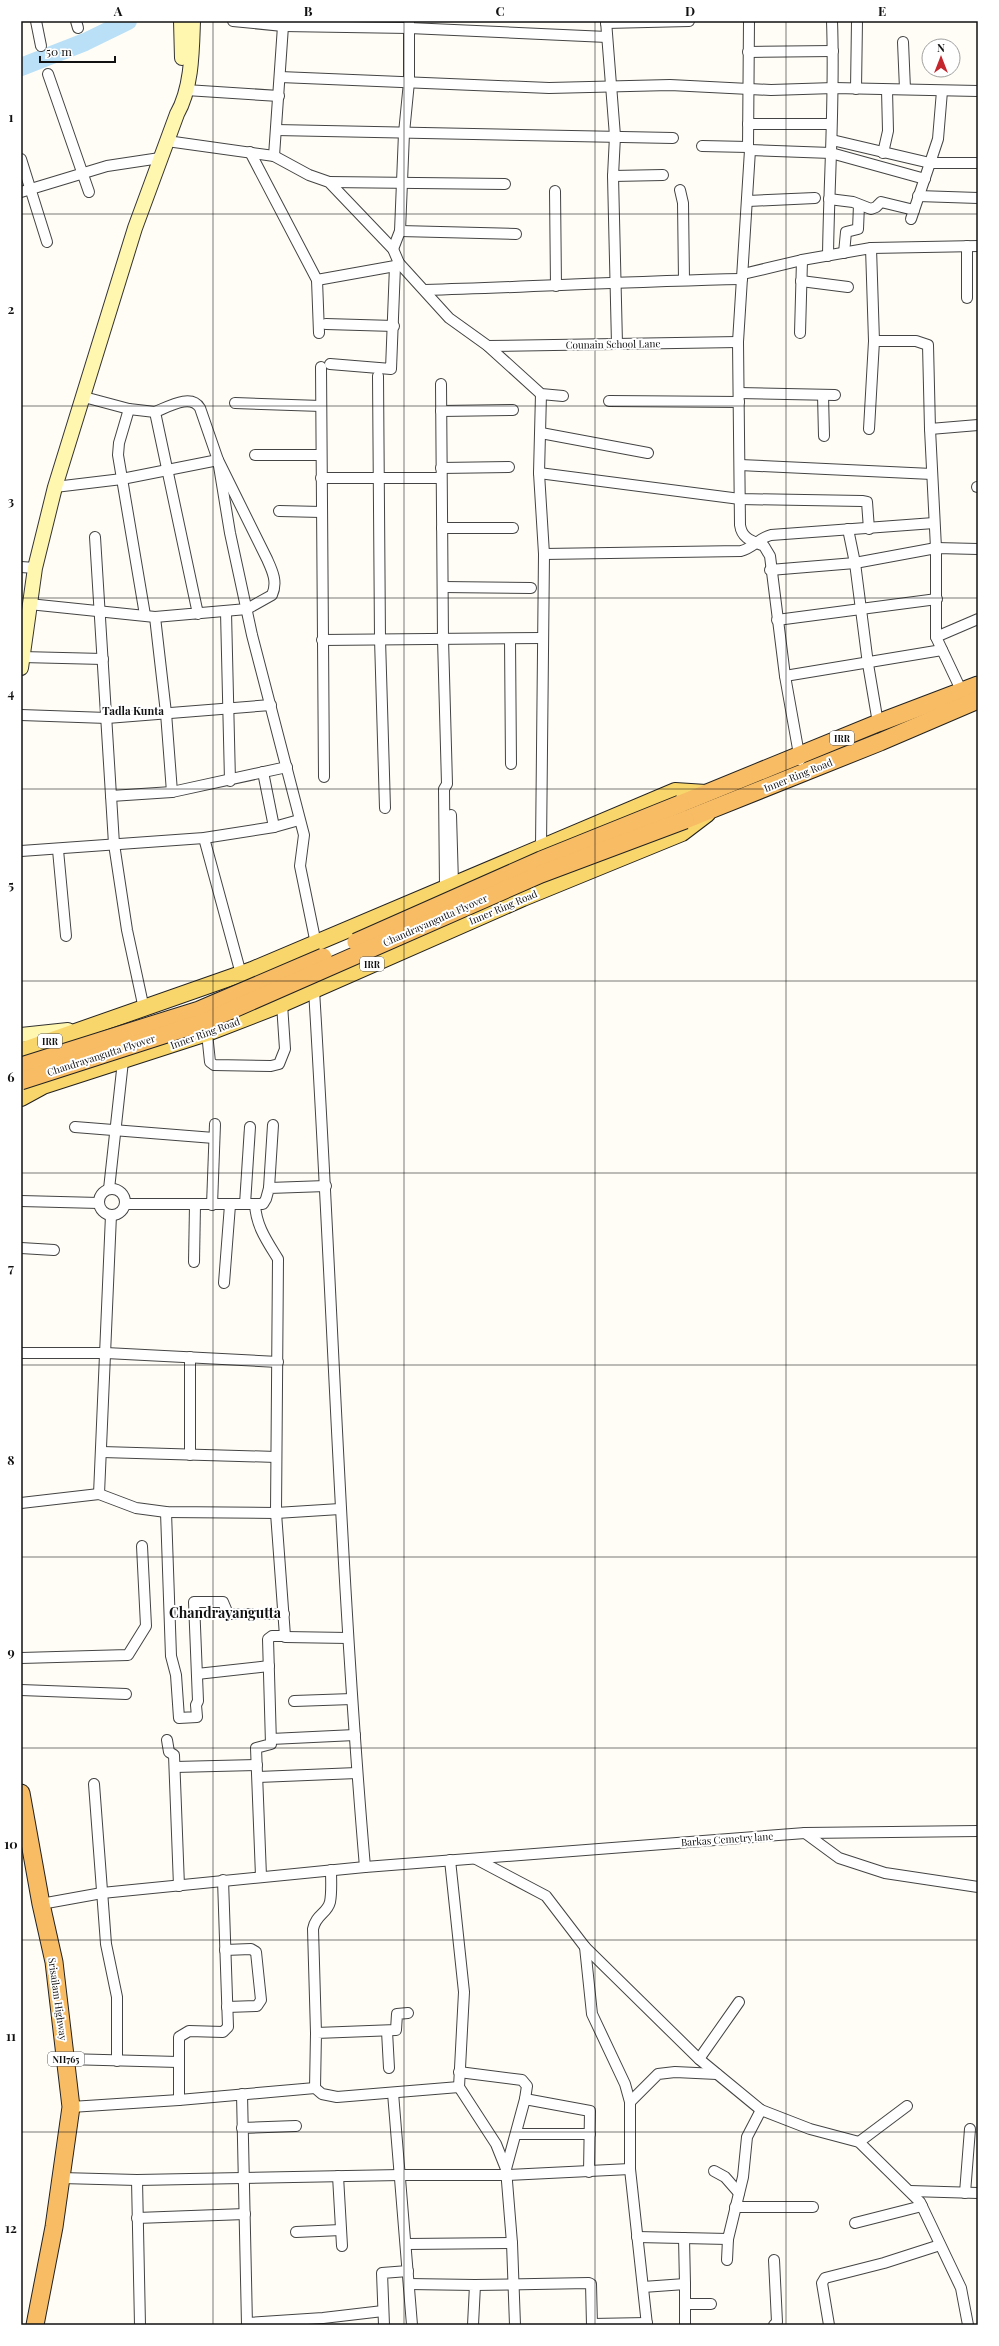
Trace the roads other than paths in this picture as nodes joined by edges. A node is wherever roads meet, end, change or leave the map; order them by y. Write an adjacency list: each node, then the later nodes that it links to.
1 (36, 21): 14 (street)
2 (181, 21): 30 (main road)
3 (193, 21): 25 (main road)
4 (233, 21): 11 (street)
5 (689, 21): 9 (street)
6 (749, 21): 16 (street)
7 (832, 21): 15 (street)
8 (857, 21): 23 (street)
9 (606, 22): 12 (street)
10 (409, 25): 11 (street); 12 (street); 19 (street)
11 (283, 26): 18 (street)
12 (607, 37): 20 (street)
13 (903, 42): 24 (street)
14 (41, 46)
15 (833, 51): 16 (street); 21 (street)
16 (748, 52): 22 (street)
17 (48, 74): 49 (street)
18 (280, 77): 19 (street); 29 (street)
19 (408, 82): 20 (street); 34 (street)
20 (610, 86): 22 (street); 35 (street)
21 (834, 88): 22 (street); 23 (street); 32 (street)
22 (749, 89): 31 (street)
23 (856, 89): 26 (street)
24 (905, 89): 26 (street); 27 (street)
25 (186, 90): 29 (street); 30 (main road)
26 (887, 90): 43 (street)
27 (942, 91): 28 (street); 47 (street)
28 (978, 91)
29 (279, 96): 33 (street)
30 (177, 114): 38 (main road)
31 (748, 124): 32 (street); 40 (street)
32 (831, 124): 37 (street)
33 (276, 130): 34 (street); 44 (street)
34 (404, 133): 35 (street); 54 (street)
35 (615, 136): 36 (street); 51 (street)
36 (673, 138)
37 (832, 140): 42 (street); 43 (street)
38 (167, 141): 41 (street); 45 (main road)
39 (702, 146): 40 (street)
40 (749, 148): 42 (street); 64 (street)
41 (250, 152): 44 (street); 78 (street)
42 (831, 153): 52 (street); 63 (street)
43 (883, 153): 47 (street)
44 (274, 156): 53 (street)
45 (160, 158): 49 (street); 100 (main road)
46 (21, 159): 57 (street)
47 (930, 163): 48 (street); 52 (street)
48 (978, 163)
49 (82, 173): 57 (street); 59 (street)
50 (663, 175): 51 (street)
51 (613, 176): 80 (street)
52 (925, 180): 60 (street)
53 (329, 182): 54 (street); 72 (street)
54 (401, 184): 55 (street); 66 (street)
55 (505, 184)
56 (680, 190): 79 (street)
57 (26, 191): 68 (street)
58 (555, 191): 82 (street)
59 (89, 192)
60 (918, 196): 62 (street); 65 (street)
61 (814, 198): 64 (street)
62 (978, 198)
63 (829, 199): 65 (street); 74 (street)
64 (748, 201): 77 (street)
65 (860, 205): 73 (street)
66 (400, 231): 67 (street); 72 (street)
67 (516, 234)
68 (47, 242)
69 (967, 246): 70 (street); 71 (street); 85 (street)
70 (978, 246)
71 (871, 248): 73 (street); 90 (street)
72 (393, 249): 76 (street)
73 (844, 253): 74 (street)
74 (828, 256): 75 (street)
75 (802, 260): 77 (street); 81 (street)
76 (397, 265): 78 (street); 84 (street); 87 (street)
77 (742, 277): 79 (street); 91 (street)
78 (317, 280): 89 (street)
79 (684, 280): 80 (street)
80 (616, 281): 82 (street); 92 (street)
81 (801, 281): 83 (street); 88 (street)
82 (556, 286): 84 (street)
83 (848, 287)
84 (425, 290): 93 (street)
85 (967, 298)
86 (326, 324): 87 (street)
87 (394, 326): 104 (street)
88 (800, 332)
89 (319, 333)
90 (874, 340): 110 (street); 111 (street)
91 (738, 342): 92 (street, Counain School Lane); 101 (street)
92 (617, 344): 93 (street, Counain School Lane)
93 (488, 346): 96 (street)
94 (378, 376): 125 (street)
95 (441, 384): 107 (street)
96 (541, 394): 99 (street); 112 (street)
97 (823, 395): 98 (street); 101 (street); 113 (street)
98 (836, 395)
99 (563, 396)
100 (84, 397): 105 (street); 127 (main road)
101 (739, 398): 102 (street); 118 (street)
102 (609, 401)
103 (236, 403): 104 (street)
104 (321, 406): 116 (street)
105 (129, 409): 108 (street); 126 (street)
106 (512, 410): 107 (street)
107 (441, 411): 121 (street)
108 (155, 412): 117 (street); 120 (street)
109 (978, 425): 111 (street)
110 (869, 429)
111 (930, 429): 123 (street)
112 (541, 433): 114 (street); 122 (street)
113 (824, 436)
114 (648, 453)
115 (255, 455): 116 (street)
116 (320, 456): 124 (street)
117 (218, 460): 120 (street); 149 (street); 149 (street)
118 (740, 465): 123 (street); 128 (street)
119 (509, 467): 121 (street)
120 (167, 471): 126 (street); 153 (street)
121 (441, 473): 125 (street); 132 (street)
122 (539, 473): 128 (street); 140 (street)
123 (932, 474): 131 (street)
124 (321, 478): 125 (street); 130 (street)
125 (379, 478): 163 (street)
126 (122, 479): 127 (street); 154 (street)
127 (55, 487): 143 (main road)
128 (740, 499): 135 (street); 137 (street)
129 (279, 511): 130 (street)
130 (321, 512): 162 (street)
131 (934, 523): 135 (street); 138 (street)
132 (442, 528): 133 (street); 145 (street)
133 (513, 528)
134 (848, 529): 135 (street); 137 (street); 141 (street)
135 (869, 529)
136 (95, 537): 151 (street)
137 (756, 543): 140 (street); 144 (street)
138 (936, 548): 139 (street); 141 (street); 147 (street)
139 (978, 549)
140 (544, 554): 159 (street)
141 (855, 562): 144 (street); 150 (street)
142 (21, 566): 143 (street)
143 (36, 568): 148 (main road)
144 (770, 570): 157 (street)
145 (443, 587): 146 (street); 160 (street)
146 (531, 588)
147 (937, 599): 150 (street); 158 (street)
148 (29, 604): 151 (street); 166 (main road)
149 (248, 609): 152 (street); 172 (street)
150 (861, 609): 157 (street); 167 (street)
151 (98, 610): 154 (street); 165 (street)
152 (226, 612): 153 (street); 173 (street)
153 (198, 614): 155 (street)
154 (145, 615): 155 (street)
155 (156, 617): 174 (street)
156 (978, 619): 158 (street)
157 (777, 620): 168 (street)
158 (936, 637): 164 (street)
159 (542, 638): 161 (street); 194 (street)
160 (443, 639): 161 (street); 163 (street); 197 (street)
161 (510, 639): 179 (street)
162 (322, 640): 163 (street); 183 (street)
163 (380, 640): 188 (street)
164 (942, 650): 167 (street); 170 (street)
165 (102, 659): 166 (street); 176 (street)
166 (22, 663)
167 (868, 664): 168 (street); 177 (street)
168 (785, 676): 178 (street)
169 (978, 686): 170 (highway, Inner Ring Road / IRR)
170 (962, 692): 177 (highway, Inner Ring Road / IRR)
171 (978, 700): 182 (highway, Inner Ring Road / IRR)
172 (271, 705): 173 (street); 180 (street)
173 (229, 709): 174 (street); 184 (street)
174 (166, 713): 176 (street); 185 (street)
175 (21, 715): 176 (street)
176 (107, 718): 187 (street)
177 (878, 723): 178 (highway, Inner Ring Road / IRR)
178 (799, 756): 182 (street); 186 (highway, Inner Ring Road / IRR)
179 (511, 764)
180 (287, 767): 181 (street); 190 (street)
181 (263, 772): 184 (street); 191 (street)
182 (803, 773): 189 (highway, Inner Ring Road / IRR)
183 (324, 777)
184 (230, 781): 185 (street)
185 (172, 792): 187 (street)
186 (706, 793): 194 (main road, Inner Ring Road / IRR); 209 (highway, Chandrayangutta Flyover / IRR, bridge)
187 (111, 796): 193 (street)
188 (385, 808)
189 (713, 809): 201 (main road, Inner Ring Road / IRR); 210 (highway, Chandrayangutta Flyover / IRR, bridge)
190 (299, 820): 191 (street); 199 (street)
191 (274, 826): 192 (street)
192 (204, 838): 193 (street); 200 (street)
193 (114, 844): 195 (street); 203 (street)
194 (541, 847): 197 (main road, Inner Ring Road / IRR)
195 (58, 850): 196 (street); 198 (street)
196 (21, 851)
197 (449, 885): 199 (main road, Inner Ring Road / IRR)
198 (66, 936)
199 (316, 944): 200 (main road, Inner Ring Road / IRR)
200 (241, 974): 203 (main road, Inner Ring Road / IRR)
201 (314, 990): 202 (main road, Inner Ring Road / IRR); 218 (street)
202 (282, 1004): 204 (main road, Inner Ring Road / IRR); 204 (street)
203 (132, 1013): 205 (main road); 206 (main road, Inner Ring Road / IRR); 207 (main road)
204 (207, 1032): 207 (main road, Inner Ring Road / IRR)
205 (21, 1035)
206 (21, 1051)
207 (142, 1054): 208 (main road, Inner Ring Road / IRR)
208 (122, 1061): 211 (main road, Inner Ring Road / IRR); 216 (street)
209 (21, 1066)
210 (21, 1081)
211 (21, 1098)
212 (215, 1124): 217 (street)
213 (273, 1125): 219 (street)
214 (75, 1128): 216 (street)
215 (250, 1128): 224 (street)
216 (116, 1131): 217 (street); 220 (street)
217 (214, 1138): 226 (street)
218 (326, 1186): 219 (street); 242 (street)
219 (269, 1188): 224 (street)
220 (109, 1189): 222 (street); 223 (street)
221 (21, 1201): 222 (street)
222 (98, 1203): 228 (street)
223 (125, 1204): 225 (street); 228 (street)
224 (250, 1204): 227 (street); 236 (street)
225 (196, 1205): 226 (street); 231 (street)
226 (212, 1205): 227 (street)
227 (230, 1205): 232 (street)
228 (112, 1215): 234 (street)
229 (21, 1248): 230 (street)
230 (54, 1250)
231 (194, 1262)
232 (224, 1283)
233 (21, 1353): 234 (street)
234 (106, 1353): 235 (street); 237 (street)
235 (190, 1357): 236 (street); 238 (street)
236 (278, 1362): 239 (street)
237 (102, 1452): 238 (street); 240 (street)
238 (190, 1455): 239 (street)
239 (276, 1457): 244 (street)
240 (100, 1494): 241 (street); 243 (street)
241 (21, 1503)
242 (340, 1509): 244 (street); 248 (street)
243 (166, 1512): 244 (street); 251 (street)
244 (276, 1512): 246 (street)
245 (142, 1546): 249 (street)
246 (284, 1614): 247 (street); 251 (street)
247 (285, 1637): 248 (street); 250 (street)
248 (348, 1638): 254 (street)
249 (21, 1658)
250 (269, 1666): 251 (street); 257 (street)
251 (197, 1674)
252 (21, 1690): 253 (street)
253 (126, 1694)
254 (352, 1699): 255 (street); 256 (street)
255 (294, 1701)
256 (355, 1734): 257 (street); 261 (street)
257 (271, 1739): 259 (street)
258 (167, 1740): 260 (street)
259 (257, 1765): 260 (street); 262 (street)
260 (174, 1767): 274 (street)
261 (357, 1773): 262 (street); 270 (street)
262 (258, 1777): 272 (street)
263 (94, 1784): 276 (street)
264 (21, 1793): 267 (highway, Srisailam Highway / NH765)
265 (978, 1830): 266 (street, Barkas Cemetry lane)
266 (805, 1833): 268 (street, Barkas Cemetry lane); 275 (street)
267 (26, 1849): 277 (highway, Srisailam Highway / NH765)
268 (476, 1859): 269 (street, Barkas Cemetry lane); 278 (street)
269 (450, 1860): 270 (street, Barkas Cemetry lane); 290 (street)
270 (365, 1867): 271 (street, Barkas Cemetry lane)
271 (331, 1870): 272 (street, Barkas Cemetry lane); 284 (street)
272 (261, 1876): 273 (street, Barkas Cemetry lane)
273 (223, 1880): 274 (street, Barkas Cemetry lane); 279 (street)
274 (179, 1886): 276 (street, Barkas Cemetry lane)
275 (978, 1887)
276 (102, 1893): 277 (street, Barkas Cemetry lane); 287 (street)
277 (41, 1904): 285 (highway, Srisailam Highway / NH765)
278 (585, 1947): 286 (street); 298 (street)
279 (225, 1950): 281 (street); 281 (street)
280 (739, 2002): 286 (street)
281 (228, 2007): 288 (street)
282 (408, 2012): 283 (street)
283 (387, 2031): 284 (street); 289 (street)
284 (316, 2033): 292 (street)
285 (66, 2059): 287 (street); 300 (highway, Srisailam Highway / NH765)
286 (699, 2059): 291 (street)
287 (117, 2061): 288 (street)
288 (178, 2062): 297 (street)
289 (389, 2068)
290 (459, 2072): 293 (street); 296 (street)
291 (717, 2074): 298 (street); 301 (street)
292 (315, 2088): 294 (street); 295 (street)
293 (459, 2088): 294 (street); 310 (street)
294 (393, 2093): 312 (street)
295 (242, 2094): 297 (street); 303 (street)
296 (525, 2099): 305 (street); 306 (street)
297 (178, 2100): 300 (street)
298 (630, 2102): 308 (street)
299 (907, 2106): 307 (street)
300 (71, 2107): 315 (highway, Srisailam Highway / NH765)
301 (761, 2110): 307 (street); 318 (street)
302 (296, 2126): 303 (street)
303 (242, 2128): 314 (street)
304 (970, 2129): 319 (street)
305 (516, 2134): 306 (street); 310 (street)
306 (590, 2134): 311 (street)
307 (858, 2142): 317 (street)
308 (630, 2169): 311 (street); 329 (street)
309 (714, 2171): 318 (street)
310 (506, 2172): 311 (street); 312 (street); 332 (street)
311 (589, 2172)
312 (400, 2175): 313 (street); 333 (street)
313 (338, 2176): 314 (street); 327 (street)
314 (244, 2177): 316 (street); 324 (street)
315 (61, 2178): 316 (street); 351 (highway, Srisailam Highway / NH765)
316 (137, 2180): 325 (street)
317 (910, 2191): 319 (street); 321 (street)
318 (739, 2193): 322 (street)
319 (965, 2193): 320 (street)
320 (978, 2193)
321 (922, 2206): 326 (street); 334 (street)
322 (735, 2207): 323 (street); 331 (street)
323 (813, 2207)
324 (245, 2214): 325 (street); 348 (street)
325 (137, 2218): 352 (street)
326 (854, 2222)
327 (341, 2230): 328 (street); 335 (street)
328 (296, 2232)
329 (637, 2237): 330 (street); 343 (street)
330 (684, 2238): 331 (street); 340 (street)
331 (728, 2238): 336 (street)
332 (512, 2242): 333 (street); 342 (street)
333 (407, 2244): 338 (street)
334 (940, 2244): 359 (street); 360 (street)
335 (342, 2246)
336 (727, 2260)
337 (774, 2260): 358 (street)
338 (408, 2271): 339 (street); 346 (street)
339 (409, 2284): 341 (street); 354 (street)
340 (685, 2284): 343 (street); 344 (street)
341 (475, 2285): 342 (street); 355 (street)
342 (513, 2285): 349 (street); 356 (street)
343 (643, 2287): 350 (street)
344 (685, 2304): 345 (street); 357 (street)
345 (711, 2304)
346 (383, 2311): 347 (street); 353 (street)
347 (323, 2322): 348 (street)
348 (247, 2324)
349 (592, 2324): 350 (street)
350 (647, 2324)
351 (35, 2325)
352 (140, 2325)
353 (384, 2325)
354 (412, 2325)
355 (473, 2325)
356 (515, 2325)
357 (685, 2325)
358 (774, 2325)
359 (829, 2325)
360 (968, 2325)

